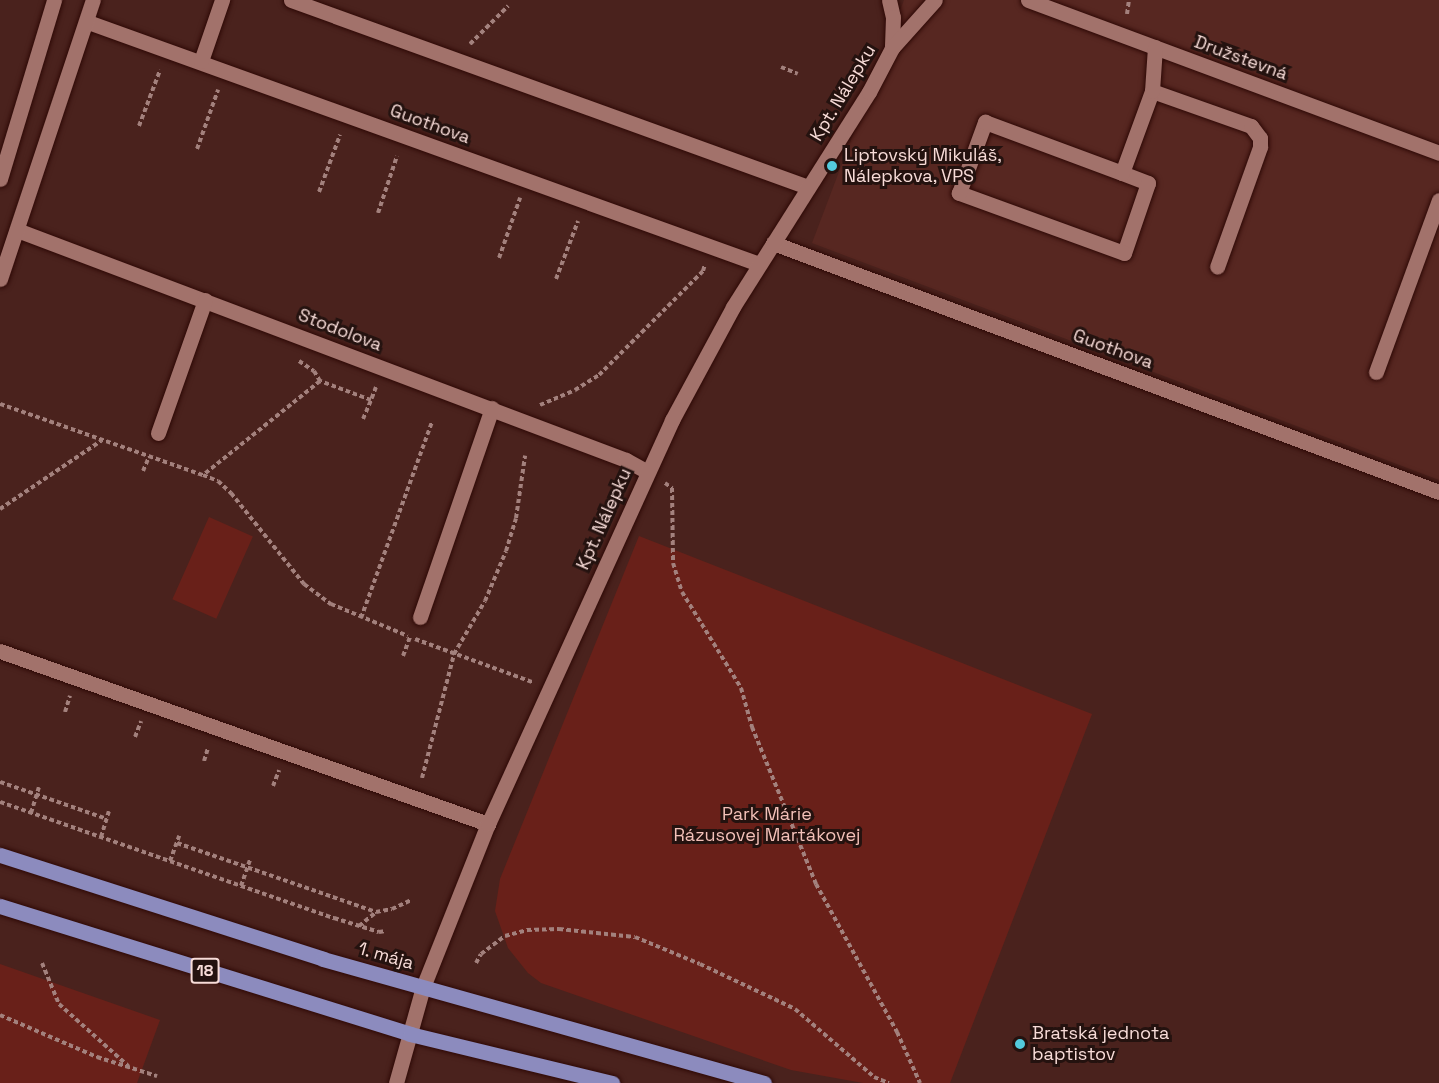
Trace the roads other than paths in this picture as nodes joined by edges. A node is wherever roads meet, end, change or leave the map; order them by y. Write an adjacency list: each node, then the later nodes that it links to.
1 (54, 0): 15 (street)
2 (93, 0): 8 (street)
3 (222, 0): 11 (street)
4 (291, 0): 16 (street)
5 (889, 0): 10 (street, Kpt. Nálepku)
6 (934, 0): 10 (street, Kpt. Nálepku)
7 (1028, 0): 9 (street, Družstevná)
8 (88, 22): 11 (street, Guothova); 18 (street)
9 (1155, 47): 12 (street); 13 (street, Družstevná)
10 (892, 48): 16 (street, Kpt. Nálepku)
11 (201, 61): 20 (street, Guothova)
12 (1152, 91): 14 (street); 21 (street)
13 (1439, 153)
14 (1122, 173): 14 (street)
15 (0, 179)
16 (808, 187): 19 (street, Kpt. Nálepku)
17 (1439, 200): 24 (street)
18 (17, 230): 22 (street); 23 (street, Stodolova)
19 (773, 243): 20 (street, Kpt. Nálepku); 28 (street, Guothova)
20 (759, 264): 27 (street, Kpt. Nálepku)
21 (1217, 267)
22 (0, 279)
23 (205, 300): 25 (street, Stodolova); 26 (street)
24 (1376, 372)
25 (492, 408): 27 (street, Stodolova); 29 (street)
26 (158, 434)
27 (646, 471): 31 (street, Kpt. Nálepku)
28 (1439, 492)
29 (420, 617)
30 (0, 651): 31 (street)
31 (488, 824): 34 (street, Kpt. Nálepku)
32 (0, 855): 34 (main road, 1. mája)
33 (0, 906): 35 (main road, 18)
34 (423, 987): 35 (street, Kpt. Nálepku); 38 (main road, 1. mája)
35 (410, 1034): 36 (street, Kpt. Nálepku); 37 (main road, 18)
36 (396, 1083)
37 (612, 1083)
38 (764, 1083)

